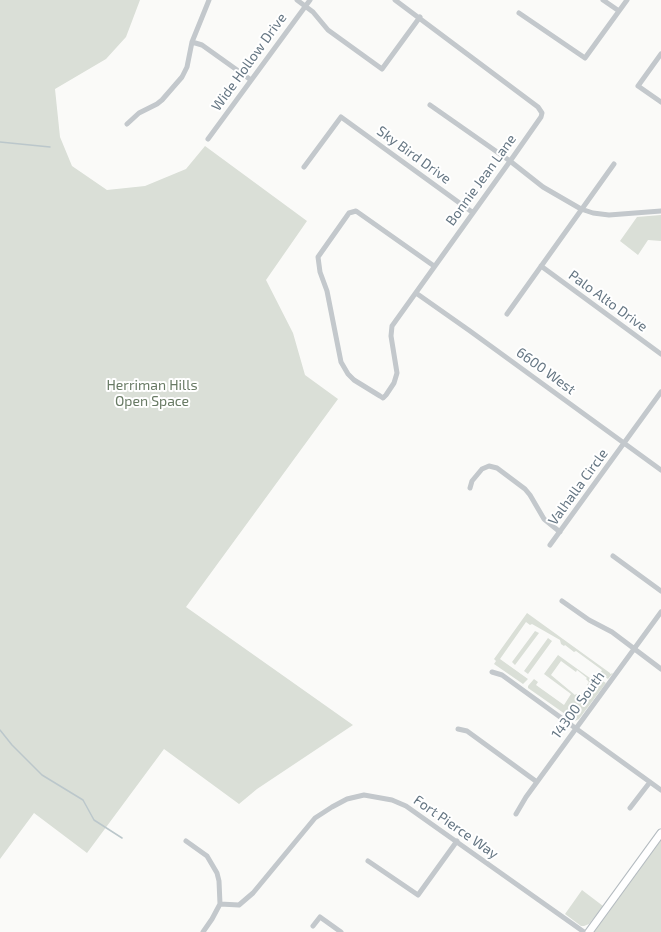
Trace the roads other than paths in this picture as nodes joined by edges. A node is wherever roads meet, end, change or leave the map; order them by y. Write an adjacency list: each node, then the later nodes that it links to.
1 (209, 0): 11 (street)
2 (297, 0): 7 (street)
3 (310, 0): 7 (street, Wide Hollow Drive)
4 (395, 0): 10 (street, Bonnie Jean Lane)
5 (603, 0): 8 (street)
6 (627, 0): 8 (street)
7 (305, 6): 10 (street); 13 (street, Wide Hollow Drive)
8 (619, 11): 9 (street)
9 (519, 13)
10 (420, 17): 18 (street, Bonnie Jean Lane)
11 (192, 42): 13 (street); 16 (street)
12 (661, 54): 14 (street)
13 (251, 80): 17 (street, Wide Hollow Drive)
14 (661, 102)
15 (430, 105): 18 (street)
16 (127, 124)
17 (208, 139)
18 (510, 162): 21 (street); 23 (street, Bonnie Jean Lane)
19 (614, 164): 21 (street)
20 (304, 167): 23 (street, Sky Bird Drive)
21 (581, 209): 22 (street); 25 (street)
22 (661, 211)
23 (472, 212): 24 (street, Bonnie Jean Lane)
24 (434, 266): 26 (street, Bonnie Jean Lane); 26 (street, Bonnie Jean Lane)
25 (541, 266): 27 (street); 28 (street, Palo Alto Drive)
26 (416, 293): 30 (street, 6600 West)
27 (507, 314)
28 (661, 354)
29 (661, 392): 30 (street, Valhalla Circle)
30 (625, 444): 31 (street, 6600 West); 33 (street, Valhalla Circle)
31 (661, 470)
32 (470, 488): 33 (street)
33 (560, 532): 34 (street, Valhalla Circle)
34 (550, 545)
35 (613, 556): 36 (street)
36 (661, 591)
37 (562, 601): 39 (street)
38 (661, 612): 39 (street, 14300 South)
39 (635, 648): 40 (street); 42 (street, 14300 South)
40 (661, 669)
41 (492, 672): 42 (street)
42 (576, 728): 44 (street, 14300 South); 45 (street)
43 (458, 729): 44 (street)
44 (537, 782): 48 (street, 14300 South)
45 (650, 782): 46 (street); 47 (street)
46 (661, 790)
47 (630, 808)
48 (516, 814)
49 (661, 832): 58 (street)
50 (186, 841): 53 (street)
51 (457, 842): 52 (street); 53 (street, Fort Pierce Way); 57 (street, Fort Pierce Way)
52 (368, 860)
53 (220, 904): 55 (street)
54 (313, 926): 56 (street)
55 (203, 932)
56 (341, 932)
57 (584, 932)
58 (589, 932)

